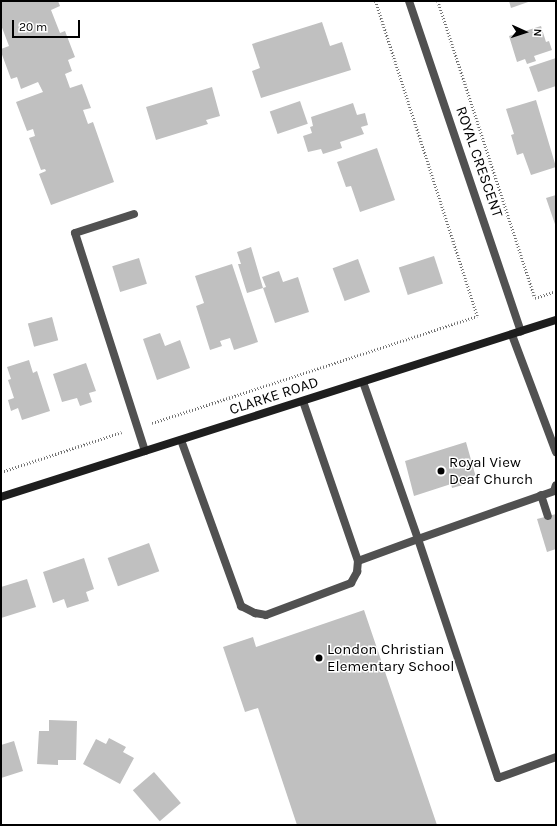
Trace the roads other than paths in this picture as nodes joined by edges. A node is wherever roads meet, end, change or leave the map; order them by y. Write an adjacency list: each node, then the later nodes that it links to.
1 (410, 1): 4 (street, ROYAL CRESCENT)
2 (134, 214): 9 (street)
3 (556, 320): 4 (main road, CLARKE ROAD)
4 (521, 332): 5 (main road, CLARKE ROAD)
5 (512, 335): 6 (main road, CLARKE ROAD); 10 (street)
6 (363, 382): 7 (main road, CLARKE ROAD); 15 (street)
7 (302, 401): 8 (main road, CLARKE ROAD); 16 (street)
8 (181, 440): 9 (main road, CLARKE ROAD); 16 (street)
9 (145, 451): 13 (main road, CLARKE ROAD)
10 (556, 452)
11 (556, 485): 12 (street)
12 (541, 495): 14 (street); 15 (street)
13 (1, 497)
14 (548, 516)
15 (418, 539): 16 (street); 17 (street)
16 (358, 561)
17 (556, 757)

